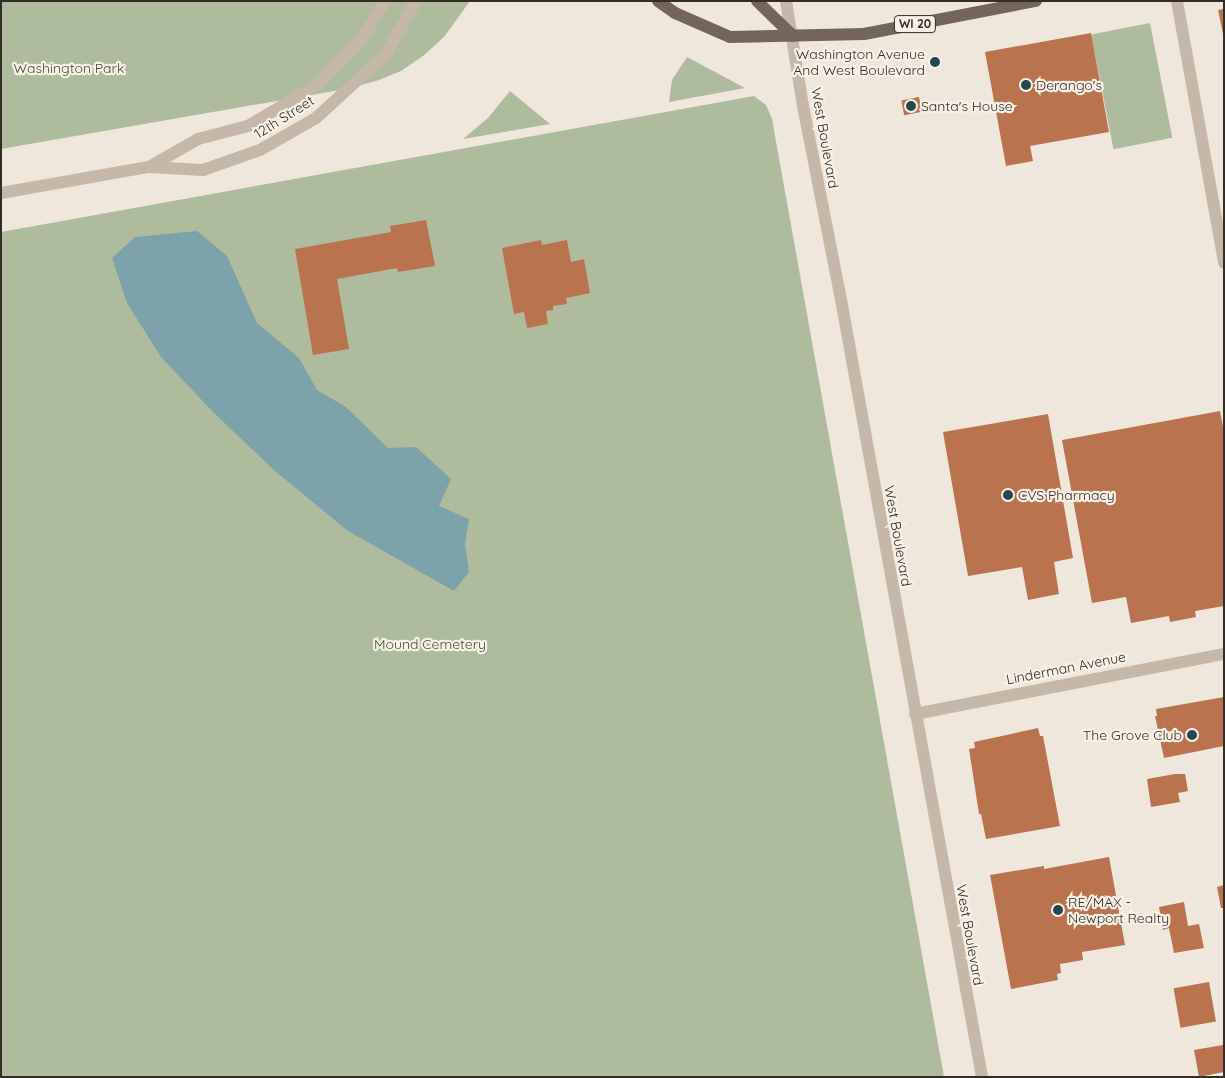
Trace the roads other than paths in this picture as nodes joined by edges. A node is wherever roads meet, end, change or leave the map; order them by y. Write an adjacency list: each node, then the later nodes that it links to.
1 (385, 1): 9 (street, 12th Street)
2 (416, 1): 9 (street, 12th Street)
3 (658, 1): 8 (main road, WI 20)
4 (757, 1): 8 (main road)
5 (786, 1): 8 (street, West Boulevard)
6 (1036, 1): 8 (main road, WI 20)
7 (1177, 1): 11 (street)
8 (793, 36): 13 (street, West Boulevard)
9 (149, 166): 10 (street, 12th Street)
10 (1, 193)
11 (1224, 263)
12 (1224, 654): 13 (street, Linderman Avenue)
13 (915, 714): 14 (street, West Boulevard)
14 (982, 1077)

